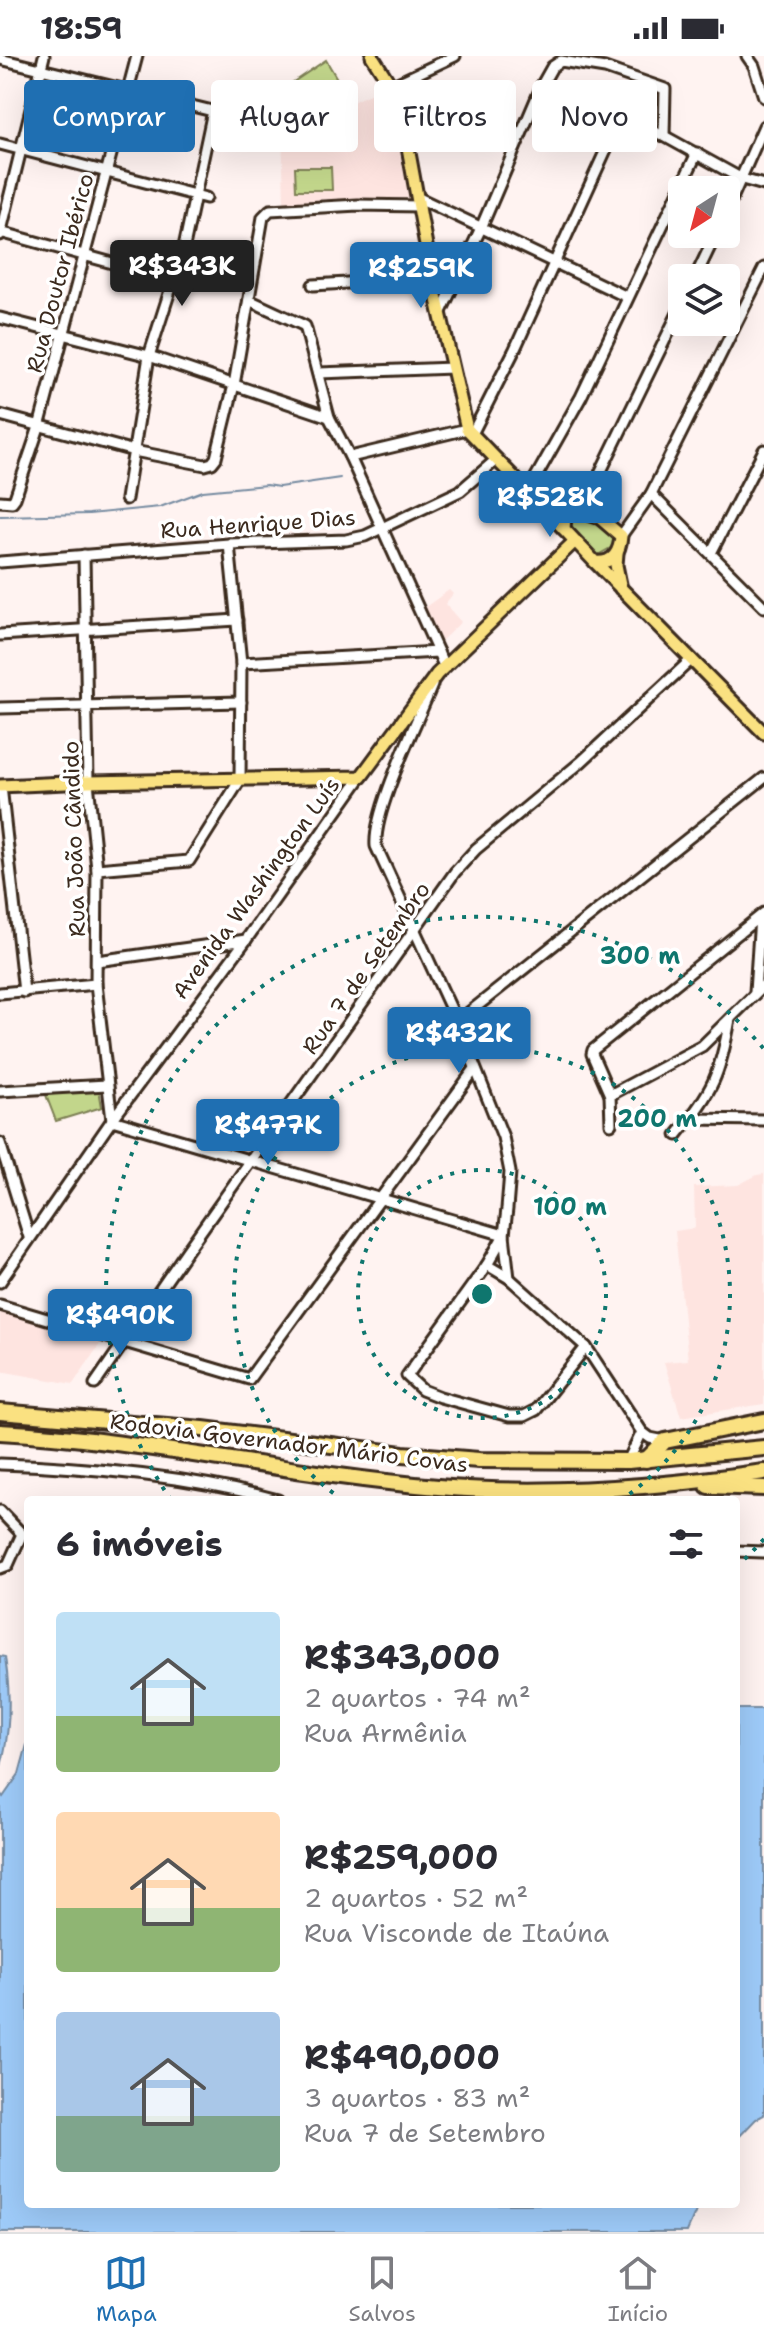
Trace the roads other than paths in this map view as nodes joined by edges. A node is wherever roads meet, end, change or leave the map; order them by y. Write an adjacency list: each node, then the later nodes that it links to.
1 (44, 56): 8 (street)
2 (137, 56): 10 (street, Rua Doutor Ibérico)
3 (372, 56): 11 (main road)
4 (455, 56): 12 (street)
5 (747, 56): 14 (street)
6 (0, 59): 8 (street)
7 (575, 60): 13 (street); 19 (street)
8 (41, 68): 9 (street); 21 (street)
9 (90, 80)
10 (129, 80)
11 (387, 80)
12 (404, 80)
13 (545, 80)
14 (764, 97)
15 (532, 109): 32 (street)
16 (211, 124): 30 (street)
17 (764, 126): 27 (street)
18 (657, 133): 19 (street)
19 (664, 136): 25 (street)
20 (0, 144): 21 (street)
21 (22, 149): 26 (street); 33 (street)
22 (110, 152): 26 (street, Rua Doutor Ibérico)
23 (409, 152): 31 (main road)
24 (605, 152): 35 (street)
25 (697, 153): 27 (street); 40 (street)
26 (105, 173): 30 (street); 34 (street, Rua Doutor Ibérico)
27 (742, 179): 28 (street); 29 (street)
28 (740, 183)
29 (764, 185)
30 (200, 197): 38 (street)
31 (420, 202): 32 (street); 37 (main road); 41 (street)
32 (481, 228): 35 (street); 42 (street)
33 (0, 233): 34 (street)
34 (84, 257): 38 (street); 45 (street, Rua Doutor Ibérico)
35 (553, 263): 40 (street); 53 (street)
36 (764, 268): 59 (street)
37 (432, 278): 39 (street); 42 (main road)
38 (174, 280): 46 (street)
39 (313, 285)
40 (627, 297): 58 (street)
41 (249, 300): 48 (street); 49 (street)
42 (440, 314): 47 (main road)
43 (0, 318): 45 (street)
44 (668, 332): 62 (street)
45 (62, 334): 46 (street); 52 (street, Rua Doutor Ibérico)
46 (149, 356): 49 (street); 55 (street)
47 (453, 368): 48 (street); 53 (main road)
48 (319, 373): 51 (street)
49 (234, 385): 51 (street); 55 (street)
50 (0, 415): 52 (street)
51 (329, 417): 56 (street)
52 (39, 427): 55 (street); 61 (street, Rua Doutor Ibérico)
53 (470, 431): 56 (street); 57 (main road)
54 (764, 450): 70 (street)
55 (134, 451): 60 (street)
56 (350, 457): 64 (street)
57 (497, 459): 58 (main road); 64 (street, Rua Henrique Dias)
58 (528, 491): 63 (main road)
59 (651, 494): 66 (street); 70 (street)
60 (126, 499)
61 (0, 501)
62 (578, 509): 63 (main road); 65 (main road); 66 (main road)
63 (550, 514): 65 (main road)
64 (381, 528): 68 (street, Rua Henrique Dias); 79 (street)
65 (564, 529): 67 (main road)
66 (621, 536): 69 (main road)
67 (574, 542): 73 (main road); 82 (main road, Avenida Washington Luís)
68 (229, 544): 71 (street, Rua Henrique Dias); 76 (street)
69 (617, 553): 73 (main road); 74 (main road)
70 (711, 553): 75 (street)
71 (84, 555): 72 (street, Rua Henrique Dias); 77 (street, Rua João Cândido)
72 (0, 562)
73 (595, 562): 74 (main road)
74 (621, 590): 80 (main road)
75 (764, 607)
76 (237, 620): 77 (street); 81 (street)
77 (84, 629): 78 (street); 84 (street, Rua João Cândido)
78 (0, 635)
79 (438, 652): 81 (street); 82 (street)
80 (692, 659): 86 (main road); 94 (street, Rua 7 de Setembro)
81 (241, 663): 83 (street)
82 (440, 670): 87 (main road, Avenida Washington Luís); 94 (street)
83 (241, 702): 84 (street); 89 (street)
84 (88, 705): 85 (street); 90 (street, Rua João Cândido)
85 (0, 708)
86 (764, 733)
87 (361, 777): 89 (main road); 95 (street, Avenida Washington Luís)
88 (764, 778): 103 (street)
89 (240, 780): 90 (main road); 92 (street)
90 (88, 782): 91 (main road); 92 (street, Rua João Cândido)
91 (0, 786): 99 (street)
92 (97, 869): 96 (street, Rua João Cândido)
93 (762, 915): 100 (street); 107 (street)
94 (415, 931): 103 (street); 114 (street, Rua 7 de Setembro)
95 (246, 940): 96 (street); 109 (street, Avenida Washington Luís)
96 (97, 961): 97 (street, Rua João Cândido)
97 (96, 984): 99 (street); 105 (street, Rua João Cândido)
98 (764, 985): 100 (street)
99 (24, 992): 101 (street)
100 (755, 992): 102 (street)
101 (0, 993)
102 (730, 1019): 107 (street); 108 (street)
103 (457, 1022): 104 (street)
104 (474, 1070): 117 (street); 118 (street)
105 (107, 1085): 106 (street); 109 (street, Rua João Cândido)
106 (0, 1091)
107 (610, 1095): 111 (street)
108 (690, 1119): 110 (street); 112 (street)
109 (112, 1120): 114 (street); 119 (street, Avenida Washington Luís)
110 (764, 1120)
111 (611, 1124)
112 (677, 1135)
113 (0, 1143): 115 (street)
114 (252, 1160): 117 (street); 124 (street, Rua 7 de Setembro)
115 (14, 1182): 116 (street); 119 (street)
116 (0, 1184)
117 (382, 1200): 118 (street); 124 (street)
118 (504, 1235): 120 (street); 121 (street)
119 (29, 1237): 122 (street, Avenida Washington Luís)
120 (487, 1265): 121 (street); 125 (street)
121 (509, 1278): 125 (street)
122 (0, 1282)
123 (0, 1305): 124 (street)
124 (125, 1342): 126 (street, Rua 7 de Setembro)
125 (586, 1347): 130 (street)
126 (95, 1384)
127 (0, 1412): 134 (highway, Rodovia Governador Mário Covas)
128 (764, 1421): 131 (highway)
129 (0, 1432): 137 (highway, Rodovia Governador Mário Covas)
130 (642, 1432): 131 (street); 134 (street)
131 (665, 1441): 133 (highway)
132 (764, 1448): 133 (highway, Rodovia Governador Mário Covas)
133 (646, 1460): 134 (highway, Rodovia Governador Mário Covas)
134 (628, 1461)
135 (0, 1464): 139 (street)
136 (764, 1472): 137 (highway, Rodovia Governador Mário Covas)
137 (688, 1483): 138 (highway)
138 (764, 1488)
139 (264, 1496)
140 (0, 1511): 143 (street)
141 (740, 1551): 142 (street)
142 (764, 1552)
143 (0, 1568)

